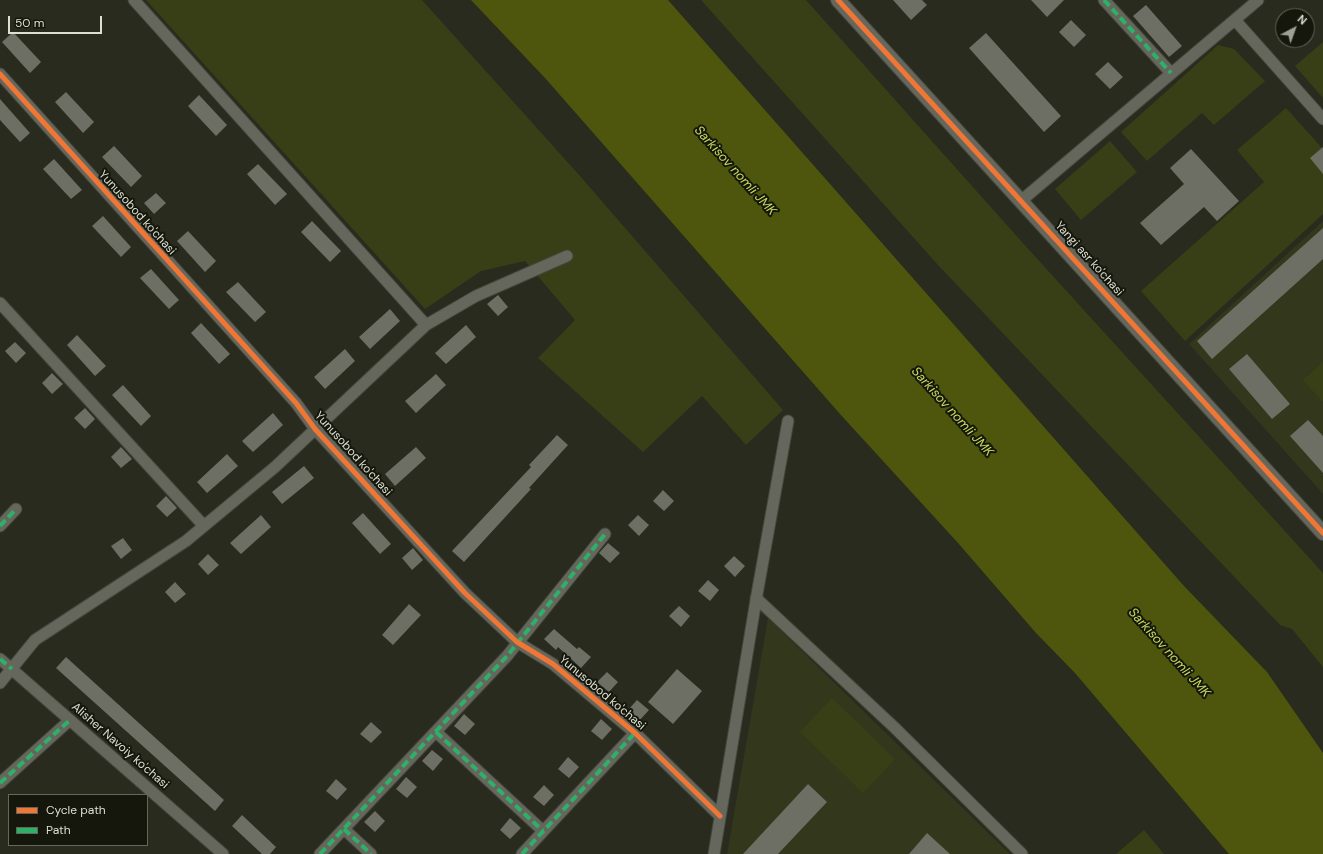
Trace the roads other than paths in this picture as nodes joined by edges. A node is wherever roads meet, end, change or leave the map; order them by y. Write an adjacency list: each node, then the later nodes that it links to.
1 (134, 0): 12 (street)
2 (838, 0): 9 (street, Yangi asr ko'chasi)
3 (1104, 0): 6 (street)
4 (1258, 0): 5 (street)
5 (1235, 20): 6 (street); 8 (street)
6 (1171, 73): 9 (street)
7 (0, 74): 14 (street, Yunusobod ko'chasi)
8 (1323, 119)
9 (1022, 200): 18 (street, Yangi asr ko'chasi)
10 (567, 256): 12 (street)
11 (0, 303): 17 (street)
12 (426, 325): 14 (street)
13 (788, 421): 20 (street)
14 (316, 429): 17 (street); 21 (street, Yunusobod ko'chasi)
15 (16, 509): 16 (street)
16 (0, 526)
17 (204, 526): 23 (street)
18 (1323, 533)
19 (604, 534): 21 (street)
20 (756, 598): 29 (street); 37 (street)
21 (517, 642): 26 (street); 27 (street, Yunusobod ko'chasi)
22 (0, 659): 23 (street, Alisher Navoiy ko'chasi)
23 (12, 669): 24 (street); 25 (street, Alisher Navoiy ko'chasi)
24 (0, 683)
25 (70, 720): 28 (street); 32 (street, Alisher Navoiy ko'chasi)
26 (436, 732): 30 (street); 31 (street)
27 (635, 733): 29 (street, Yunusobod ko'chasi); 31 (street)
28 (0, 783)
29 (720, 816): 36 (street)
30 (344, 829): 33 (street); 34 (street)
31 (543, 831): 35 (street)
32 (223, 854)
33 (320, 854)
34 (371, 854)
35 (522, 854)
36 (714, 854)
37 (1022, 854)

